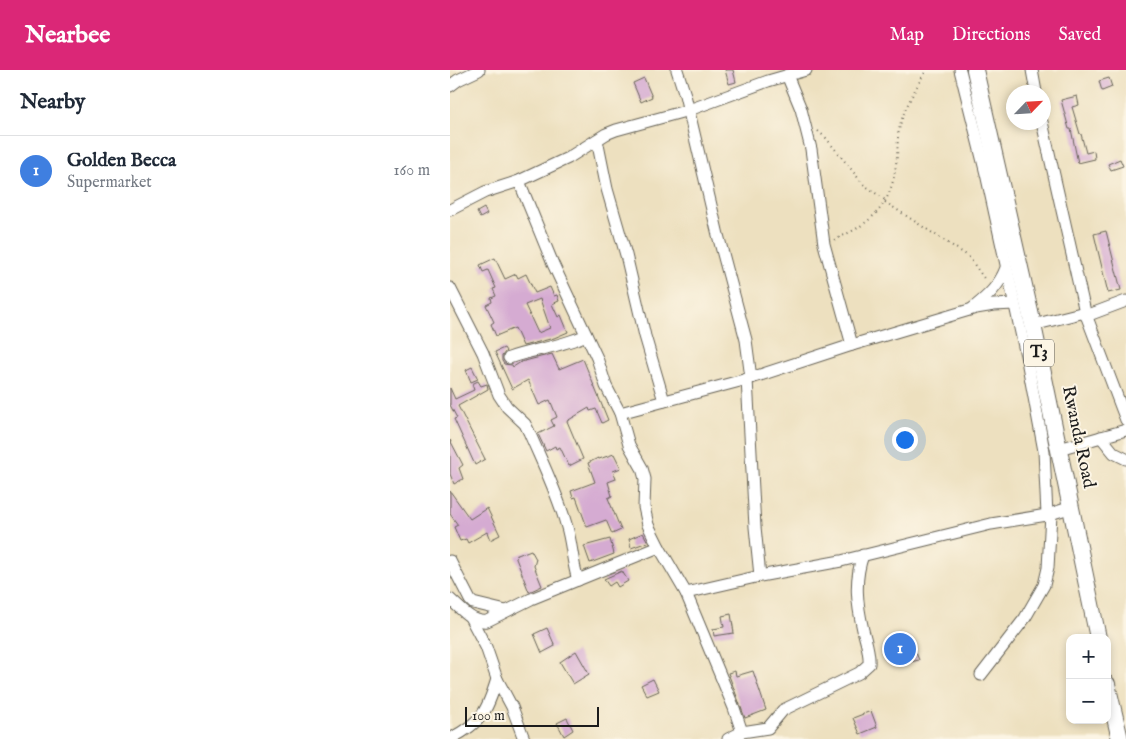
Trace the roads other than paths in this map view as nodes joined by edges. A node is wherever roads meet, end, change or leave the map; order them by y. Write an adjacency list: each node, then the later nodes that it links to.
1 (479, 70): 10 (street)
2 (677, 70): 11 (street)
3 (806, 70): 7 (street)
4 (960, 70): 16 (street)
5 (975, 70): 22 (highway, Rwanda Road / T3)
6 (1032, 70): 9 (street)
7 (787, 75): 8 (street); 24 (street)
8 (767, 76): 11 (street)
9 (1035, 85)
10 (450, 86)
11 (689, 110): 13 (street); 26 (street)
12 (1044, 130): 21 (street)
13 (597, 140): 14 (street); 27 (street)
14 (519, 181): 15 (street); 23 (street)
15 (451, 205)
16 (1006, 268): 19 (street); 20 (street)
17 (450, 288): 40 (street)
18 (1126, 301): 21 (street)
19 (1014, 304): 20 (street); 35 (street)
20 (971, 310): 24 (street)
21 (1086, 314): 22 (street); 29 (street)
22 (1033, 325): 32 (highway, Rwanda Road / T3)
23 (586, 335): 25 (street); 28 (street)
24 (852, 345): 26 (street)
25 (509, 358)
26 (749, 379): 27 (street); 39 (street)
27 (664, 401): 28 (street)
28 (620, 413): 36 (street)
29 (1126, 420)
30 (1126, 430): 31 (street)
31 (1101, 437): 32 (street); 33 (street)
32 (1059, 449): 34 (highway, Rwanda Road / T3)
33 (1126, 459)
34 (1072, 506): 35 (street); 45 (highway, Rwanda Road / T3)
35 (1049, 514): 37 (street); 46 (street)
36 (659, 548): 40 (street); 41 (street)
37 (863, 555): 39 (street); 49 (street)
38 (450, 561): 43 (street)
39 (760, 576): 41 (street)
40 (578, 580): 43 (street)
41 (686, 594): 49 (street)
42 (450, 598): 44 (street)
43 (506, 610): 44 (street)
44 (470, 617): 47 (street)
45 (1097, 634)
46 (981, 675)
47 (498, 679): 50 (street); 51 (street)
48 (1111, 701): 53 (highway)
49 (744, 734): 52 (street)
50 (450, 739)
51 (524, 739)
52 (728, 739)
53 (1120, 739)

